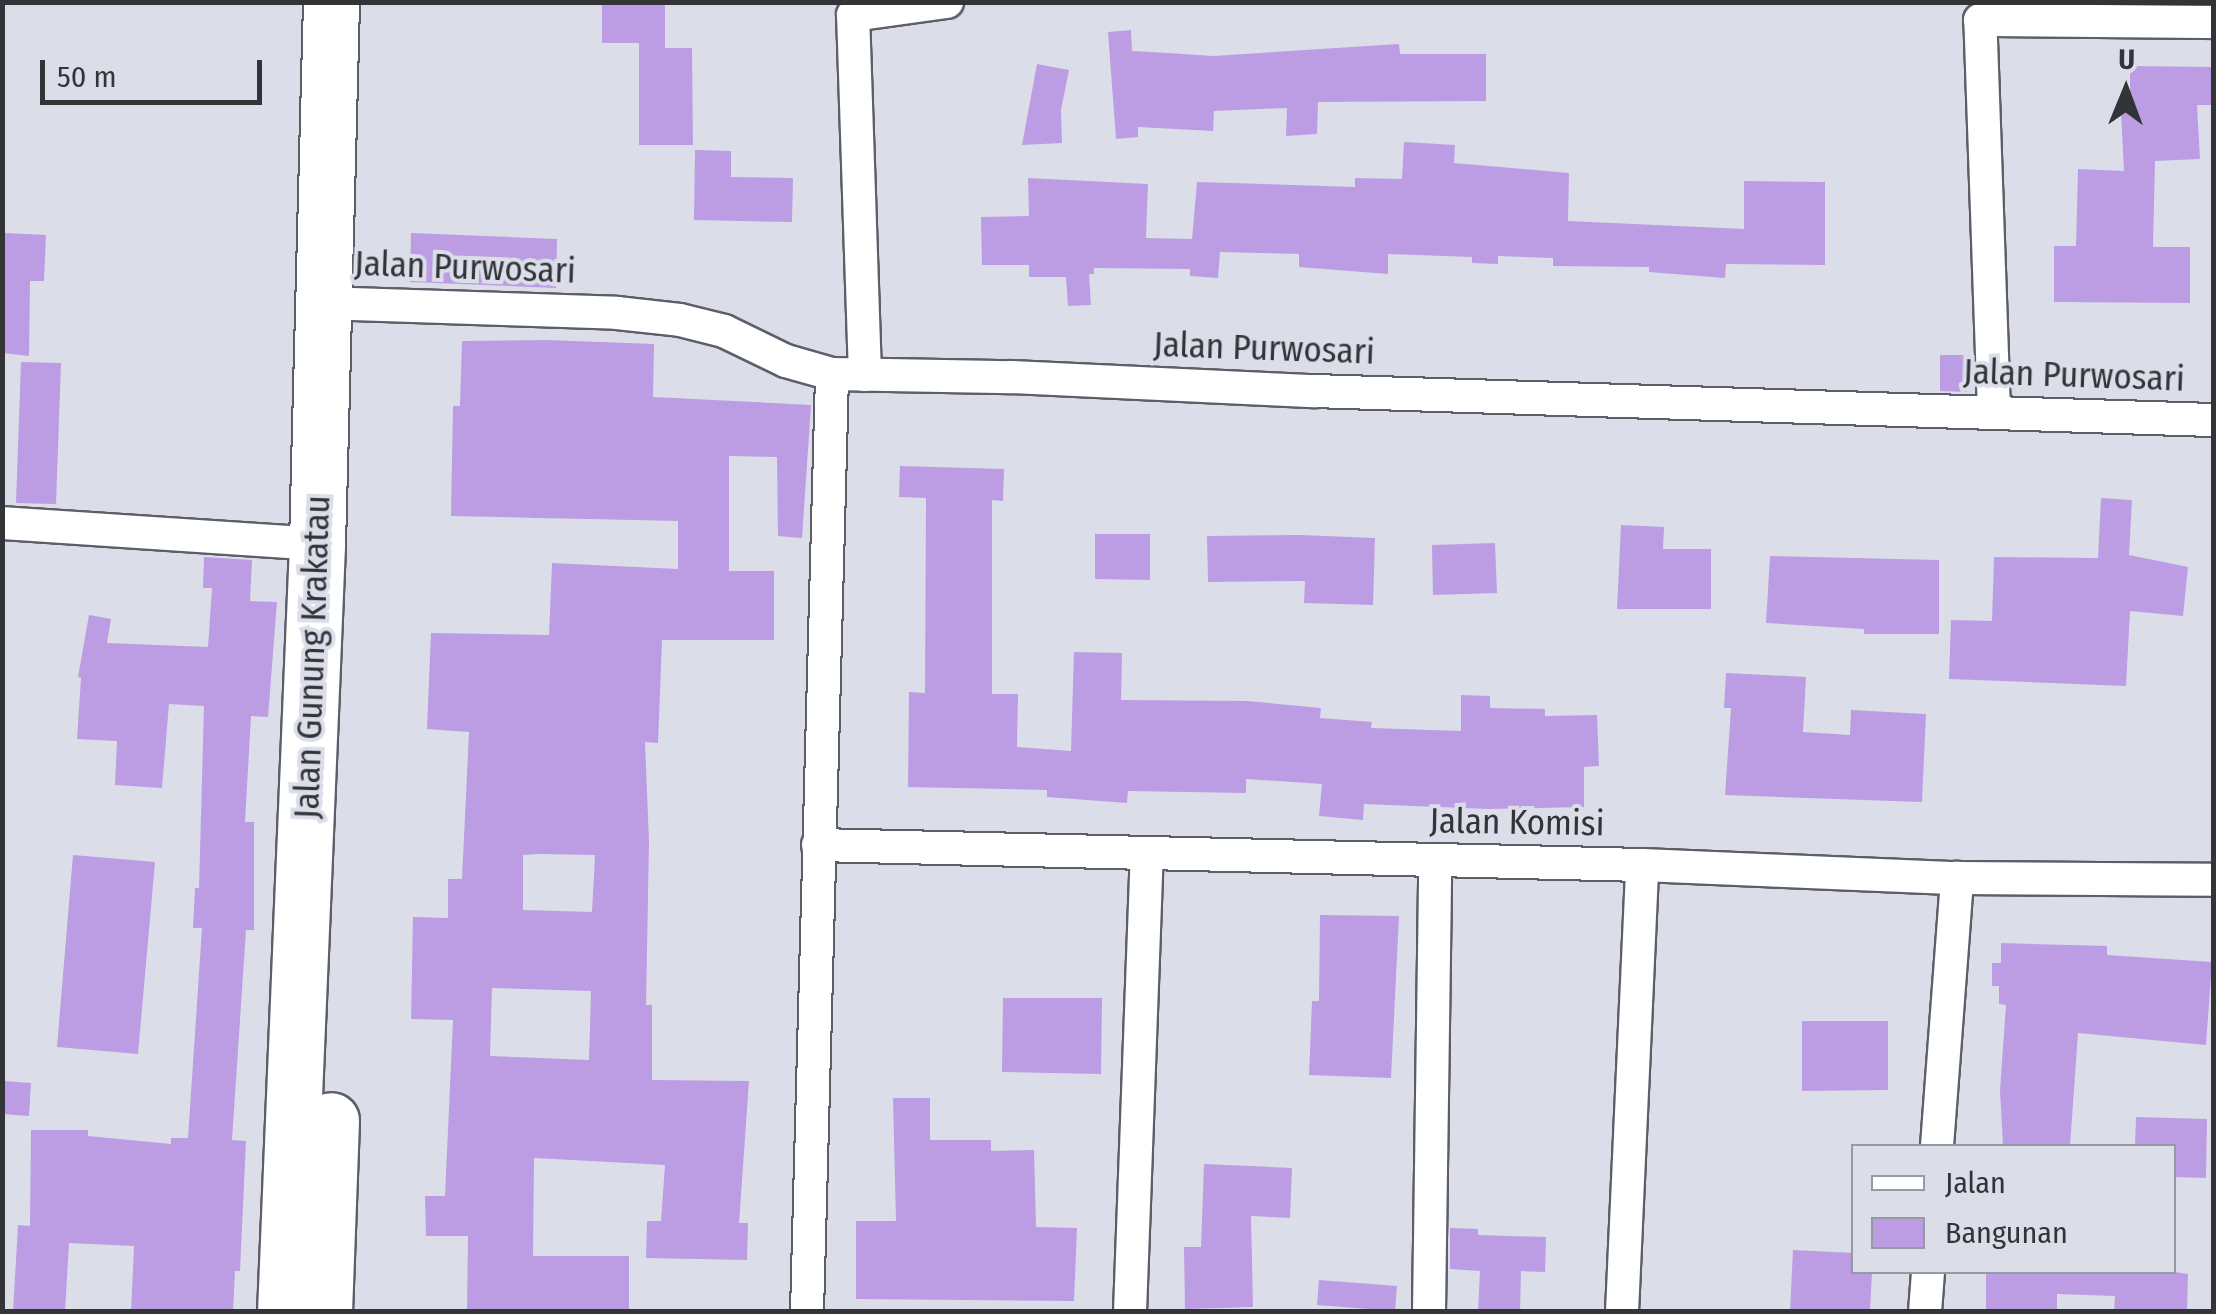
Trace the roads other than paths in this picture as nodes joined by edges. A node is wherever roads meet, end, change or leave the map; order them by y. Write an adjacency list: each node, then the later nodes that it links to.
1 (331, 2): 6 (highway, Jalan Gunung Krakatau)
2 (365, 2): 6 (highway, Jalan Gunung Krakatau)
3 (946, 2): 4 (street)
4 (853, 9): 7 (street)
5 (2214, 22): 8 (street)
6 (339, 303): 7 (street, Jalan Purwosari); 11 (highway, Jalan Gunung Krakatau); 21 (highway, Jalan Gunung Krakatau)
7 (849, 375): 8 (street, Jalan Purwosari); 12 (street)
8 (1994, 412): 9 (street, Jalan Purwosari)
9 (2214, 420)
10 (2, 523): 11 (street)
11 (318, 544): 20 (highway, Jalan Gunung Krakatau)
12 (818, 845): 13 (street, Jalan Komisi); 22 (street)
13 (1147, 853): 14 (street, Jalan Komisi); 23 (street)
14 (1435, 860): 15 (street, Jalan Komisi); 24 (street)
15 (1642, 866): 16 (street, Jalan Komisi); 25 (street)
16 (1956, 878): 17 (street, Jalan Komisi); 18 (street)
17 (2214, 880)
18 (1937, 1144)
19 (1928, 1274): 26 (street)
20 (285, 1312)
21 (324, 1312)
22 (808, 1312)
23 (1130, 1312)
24 (1428, 1312)
25 (1622, 1312)
26 (1925, 1312)

